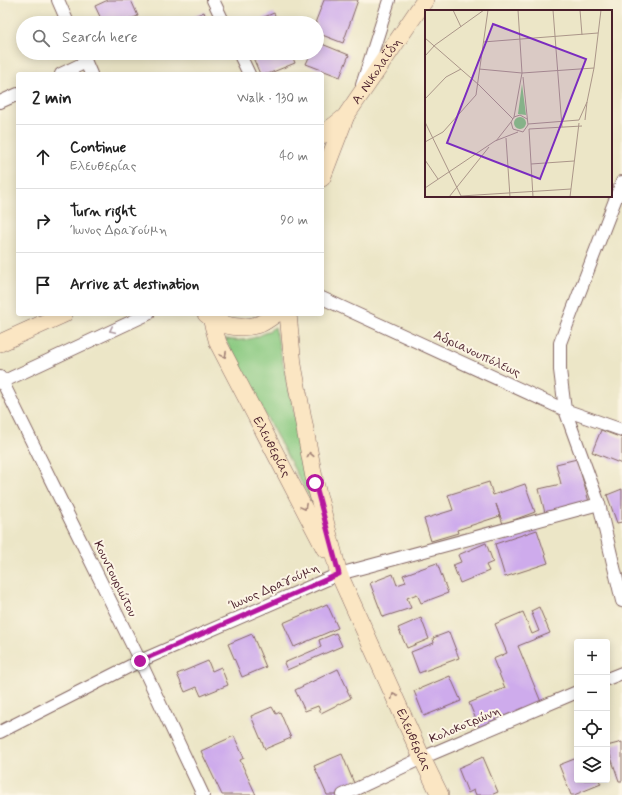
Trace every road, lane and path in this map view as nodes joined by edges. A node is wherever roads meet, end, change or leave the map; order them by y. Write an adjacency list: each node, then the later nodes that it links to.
1 (58, 0): 5 (street)
2 (213, 0): 6 (street)
3 (389, 0): 14 (street)
4 (425, 0): 14 (street, Α. Νικολαΐδη)
5 (65, 16)
6 (221, 16)
7 (81, 60): 10 (street)
8 (85, 60): 11 (street)
9 (242, 60): 12 (street)
10 (64, 72)
11 (90, 72)
12 (247, 72)
13 (16, 95): 15 (street)
14 (358, 98): 16 (street, Α. Νικολαΐδη)
15 (0, 102)
16 (345, 118): 17 (street, Α. Νικολαΐδη); 18 (street)
17 (324, 134)
18 (324, 173)
19 (622, 182): 28 (street)
20 (324, 299): 28 (street, Αδριανουπόλεως)
21 (60, 316): 26 (street)
22 (144, 316): 27 (street, one-way to 27)
23 (208, 316): 24 (street); 31 (street, Ελευθερίας, one-way to 31)
24 (273, 316)
25 (288, 316): 31 (street, Ελευθερίας, one-way to 25)
26 (0, 343)
27 (1, 380): 33 (street, Κουντουριώτου)
28 (565, 410): 29 (street, Αδριανουπόλεως); 30 (street)
29 (622, 430)
30 (599, 504): 31 (street, Ίωνος Δραγούμη); 32 (street)
31 (339, 574): 33 (street, Ίωνος Δραγούμη); 38 (street, Ελευθερίας, one-way to 31)
32 (622, 601)
33 (140, 661): 37 (street, Ίωνος Δραγούμη); 39 (street, Κουντουριώτου)
34 (622, 673): 35 (street)
35 (610, 678)
36 (574, 693): 38 (street, Κολοκοτρώνη)
37 (0, 732)
38 (422, 758): 40 (street, Κολοκοτρώνη); 41 (street, Ελευθερίας)
39 (203, 795)
40 (343, 795)
41 (440, 795)

